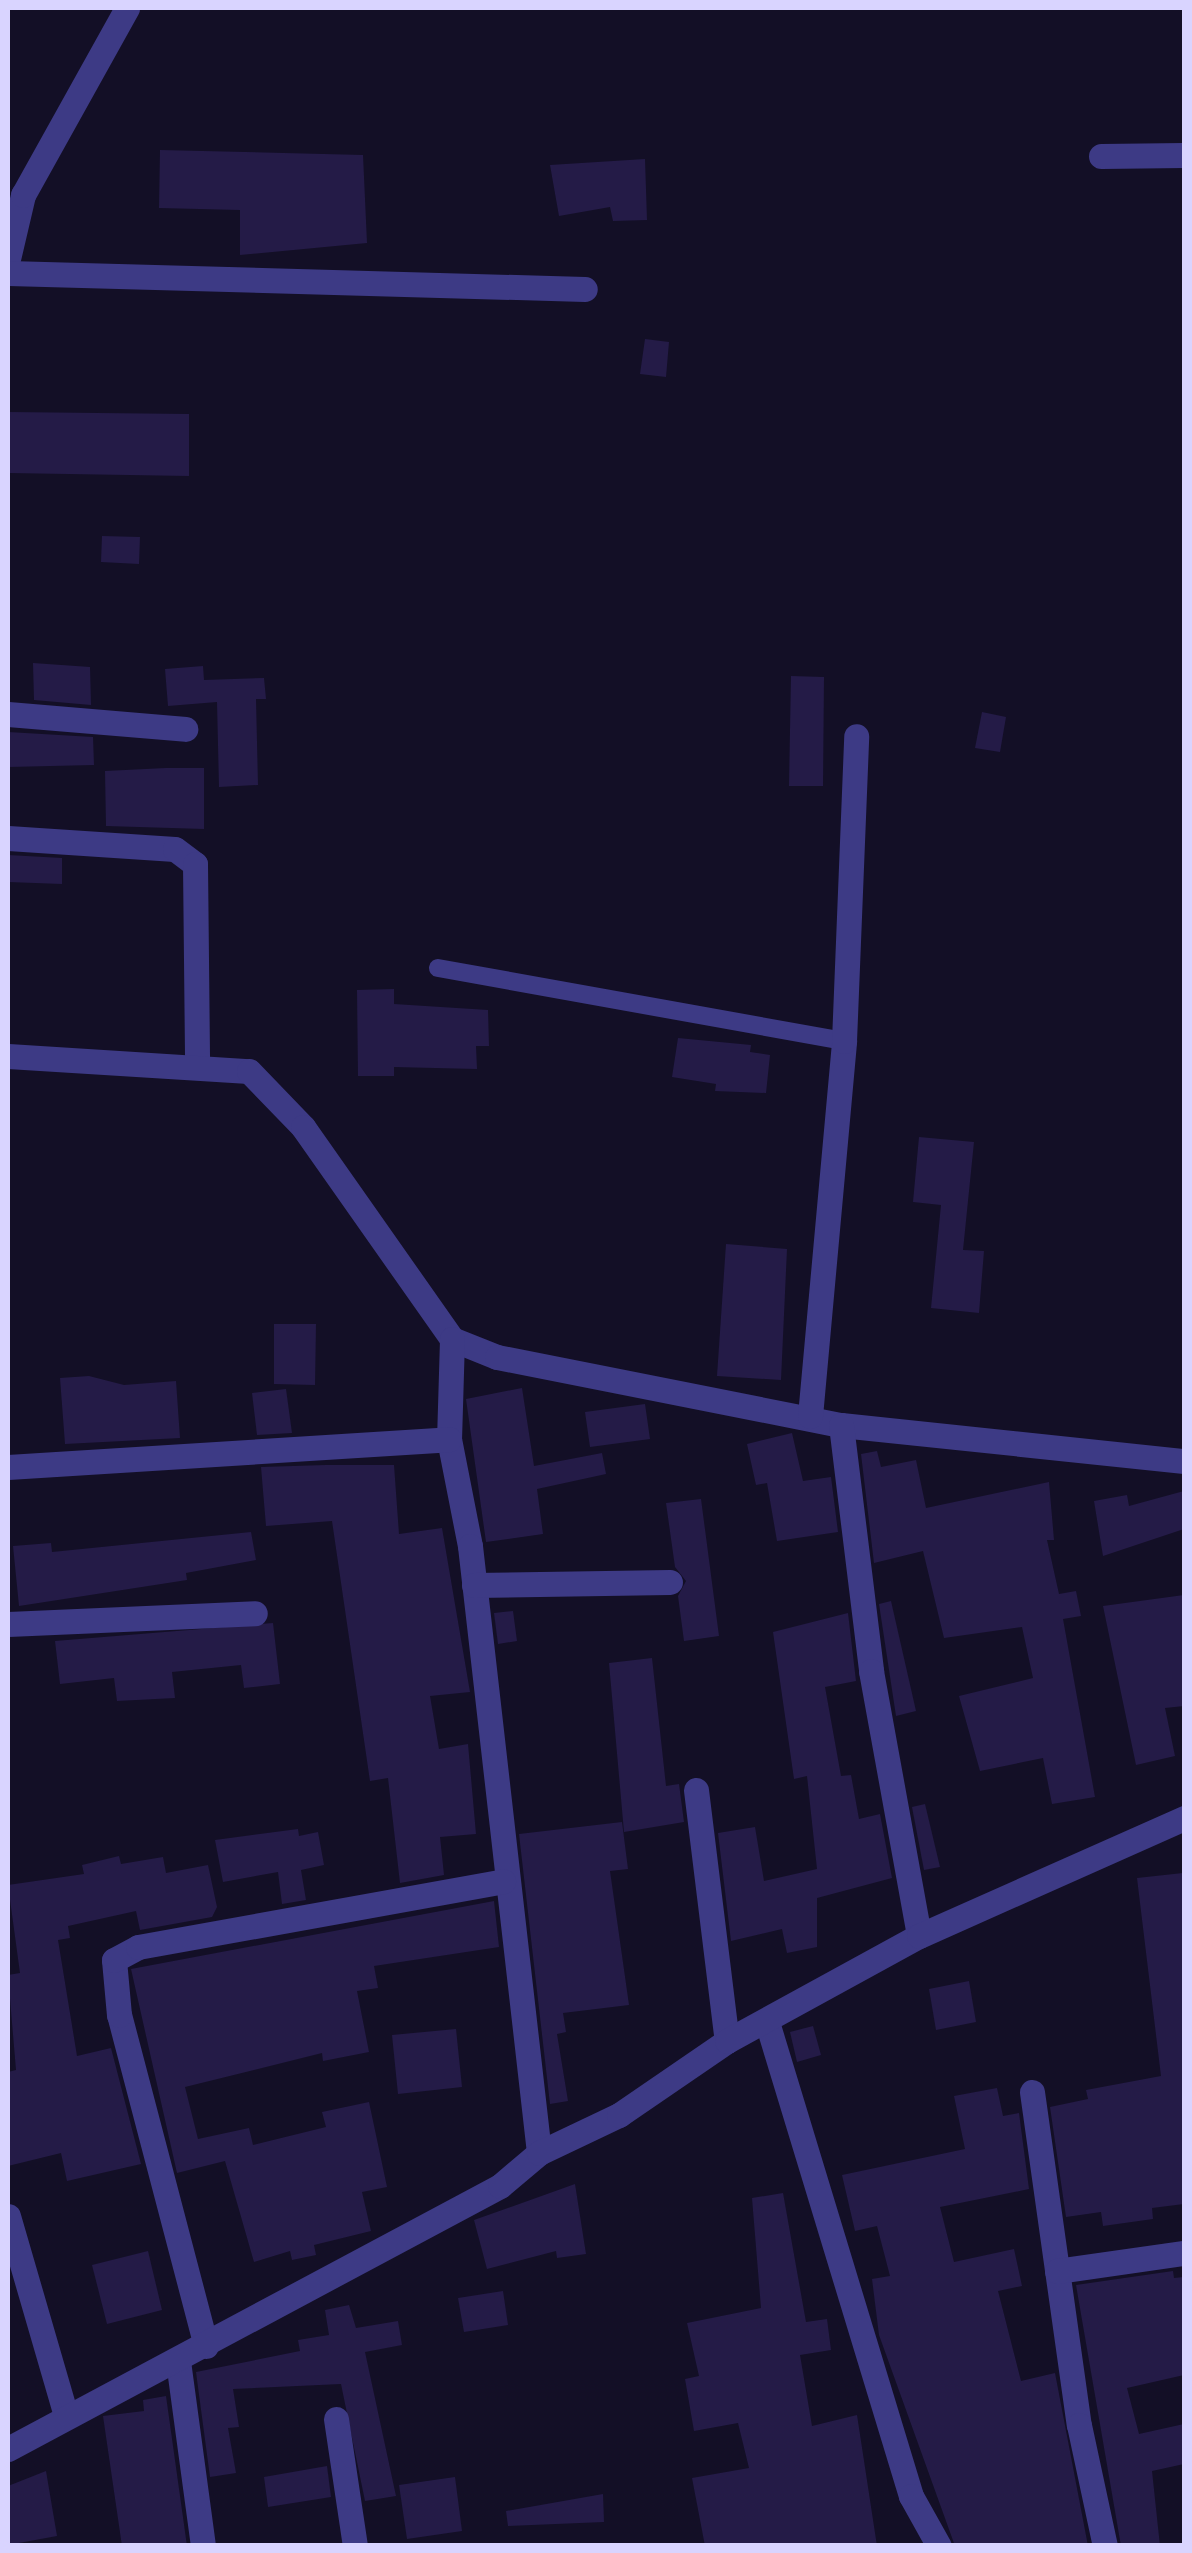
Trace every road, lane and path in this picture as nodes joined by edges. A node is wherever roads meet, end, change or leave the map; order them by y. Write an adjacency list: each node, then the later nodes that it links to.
1 (127, 8): 4 (street)
2 (1184, 155): 3 (street)
3 (1101, 156)
4 (8, 259)
5 (8, 273): 6 (street)
6 (585, 289)
7 (8, 714): 8 (street)
8 (185, 729)
9 (856, 736): 12 (street)
10 (8, 838): 14 (street)
11 (438, 968): 12 (lane)
12 (844, 1041): 16 (street)
13 (8, 1056): 14 (street)
14 (197, 1062): 15 (street)
15 (452, 1339): 16 (street); 18 (street)
16 (810, 1416): 17 (street)
17 (841, 1425): 19 (street); 28 (street)
18 (449, 1439): 20 (street); 22 (street)
19 (1184, 1461)
20 (8, 1467)
21 (670, 1582): 22 (street)
22 (474, 1585): 27 (street)
23 (255, 1613): 24 (street)
24 (8, 1624)
25 (696, 1790): 30 (street)
26 (1184, 1818): 28 (street)
27 (504, 1881): 32 (street); 36 (street)
28 (919, 1936): 29 (street)
29 (768, 2022): 30 (street); 43 (street)
30 (727, 2041): 32 (street)
31 (1032, 2092): 35 (street)
32 (540, 2153): 36 (street)
33 (8, 2216): 38 (street)
34 (1184, 2253): 35 (street)
35 (1057, 2271): 44 (street)
36 (206, 2346): 37 (street)
37 (178, 2361): 38 (street); 41 (street)
38 (66, 2415): 40 (street)
39 (336, 2419): 42 (street)
40 (8, 2448)
41 (204, 2546)
42 (356, 2546)
43 (939, 2546)
44 (1105, 2546)

